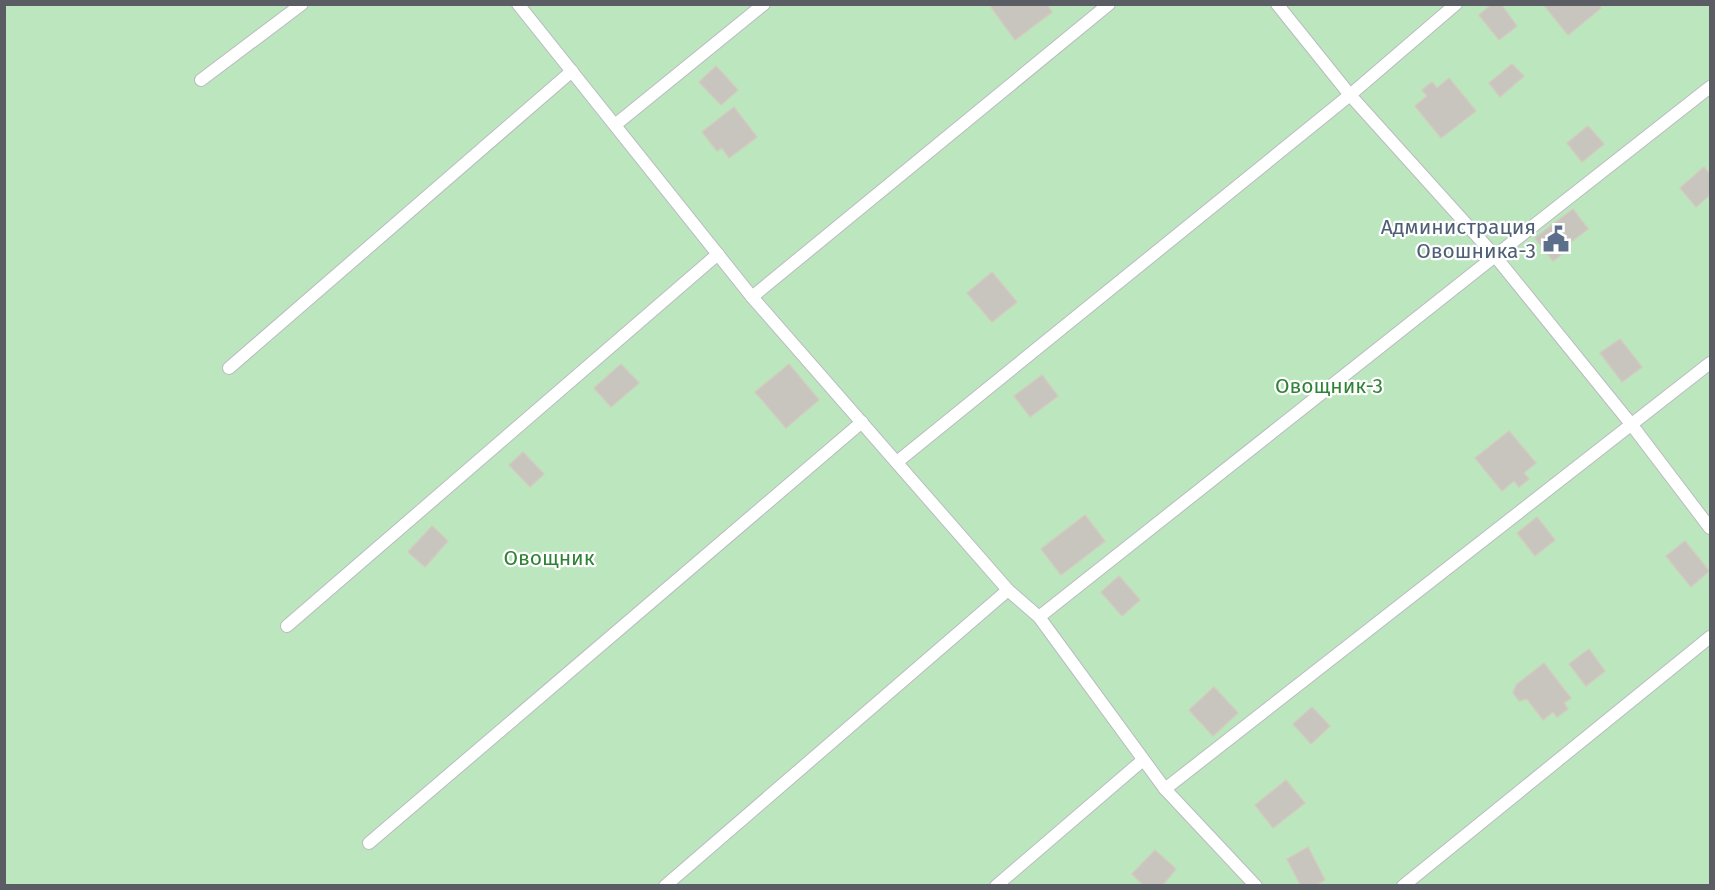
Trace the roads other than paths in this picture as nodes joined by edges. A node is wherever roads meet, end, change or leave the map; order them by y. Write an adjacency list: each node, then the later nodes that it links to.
1 (302, 4): 8 (lane)
2 (518, 4): 7 (lane)
3 (764, 4): 11 (lane)
4 (1109, 4): 14 (lane)
5 (1277, 4): 10 (lane)
6 (1456, 4): 10 (lane)
7 (572, 71): 11 (lane); 16 (lane)
8 (201, 80)
9 (1710, 87): 13 (lane)
10 (1350, 95): 13 (lane); 19 (lane)
11 (615, 125): 12 (lane)
12 (718, 254): 14 (lane); 23 (lane)
13 (1495, 256): 18 (lane); 22 (lane)
14 (752, 297): 17 (lane)
15 (1710, 363): 18 (lane)
16 (229, 368)
17 (861, 422): 19 (lane); 27 (lane)
18 (1631, 424): 20 (lane); 26 (lane)
19 (897, 462): 21 (lane)
20 (1710, 528)
21 (1008, 590): 22 (lane); 28 (lane)
22 (1039, 617): 25 (lane)
23 (287, 626)
24 (1710, 637): 31 (lane)
25 (1143, 760): 26 (lane); 29 (lane)
26 (1165, 789): 30 (lane)
27 (369, 843)
28 (665, 885)
29 (996, 885)
30 (1256, 885)
31 (1403, 885)

